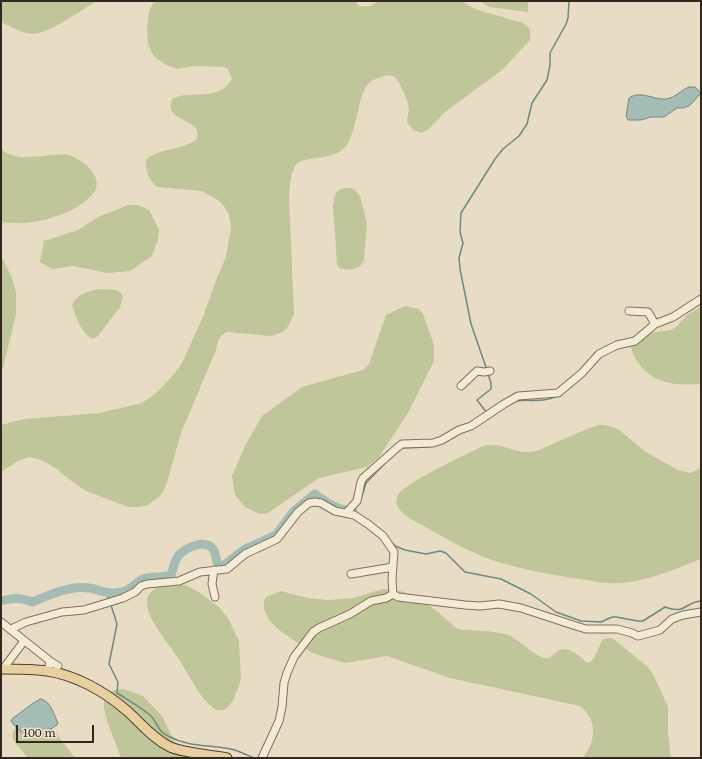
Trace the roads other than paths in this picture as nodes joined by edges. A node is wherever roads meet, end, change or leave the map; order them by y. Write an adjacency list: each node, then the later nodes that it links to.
1 (701, 299): 3 (street)
2 (629, 311): 3 (street)
3 (655, 324): 6 (street)
4 (490, 371): 5 (street)
5 (461, 386)
6 (346, 513): 7 (street); 8 (street)
7 (393, 567): 9 (street); 10 (street)
8 (214, 570): 11 (street); 14 (street)
9 (351, 574)
10 (393, 594): 12 (street); 21 (street)
11 (215, 597)
12 (701, 612)
13 (1, 622): 14 (street)
14 (11, 629): 15 (street)
15 (24, 641): 16 (street); 18 (street)
16 (50, 661): 17 (street); 19 (street)
17 (58, 666)
18 (2, 669): 19 (main road)
19 (48, 671): 20 (main road)
20 (227, 758)
21 (262, 758)

